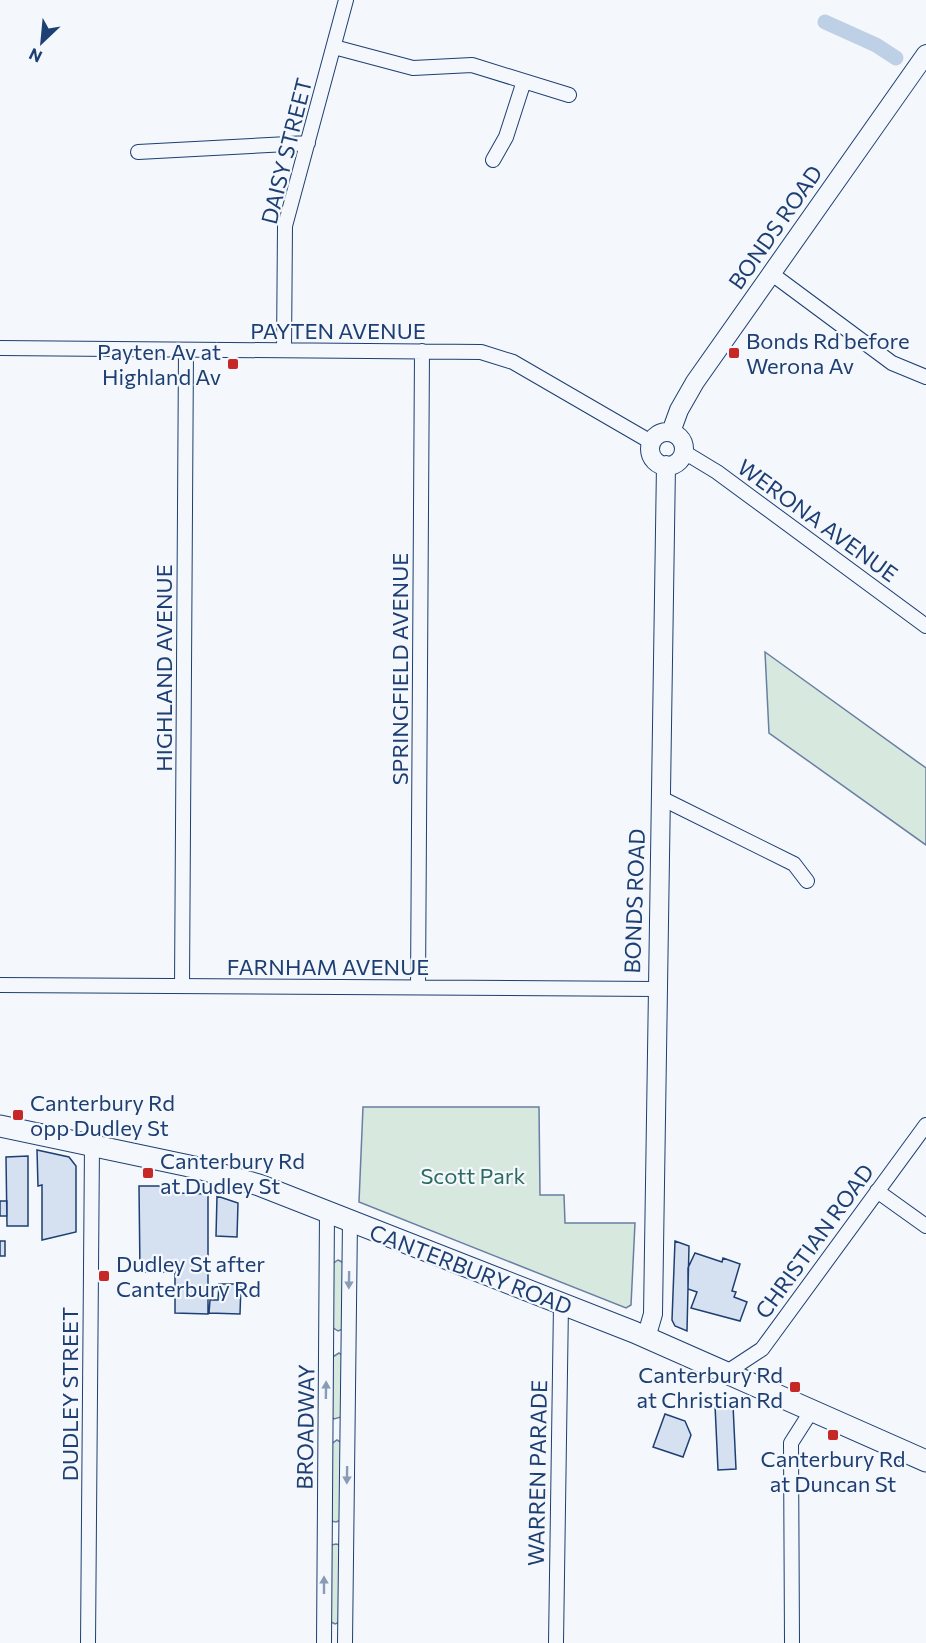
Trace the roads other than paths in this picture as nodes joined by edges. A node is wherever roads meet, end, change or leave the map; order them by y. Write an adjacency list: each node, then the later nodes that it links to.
1 (346, 0): 2 (street, DAISY STREET)
2 (334, 47): 4 (street); 6 (street, DAISY STREET)
3 (926, 54): 9 (main road, BONDS ROAD)
4 (524, 81): 5 (street); 8 (street)
5 (569, 95)
6 (308, 143): 7 (street); 12 (street, DAISY STREET)
7 (138, 152)
8 (493, 160)
9 (772, 274): 14 (street); 15 (main road, BONDS ROAD)
10 (0, 348): 11 (street, PAYTEN AVENUE)
11 (186, 350): 12 (street, PAYTEN AVENUE); 23 (street, HIGHLAND AVENUE)
12 (284, 350): 13 (street, PAYTEN AVENUE)
13 (422, 351): 16 (street, PAYTEN AVENUE); 24 (street, SPRINGFIELD AVENUE)
14 (926, 377)
15 (671, 432): 16 (main road); 17 (main road)
16 (651, 442): 18 (main road)
17 (684, 452): 18 (main road); 19 (street, WERONA AVENUE)
18 (666, 465): 20 (main road, BONDS ROAD)
19 (926, 626)
20 (661, 798): 21 (street); 25 (main road, BONDS ROAD)
21 (807, 881)
22 (0, 985): 23 (street, FARNHAM AVENUE)
23 (182, 986): 24 (street, FARNHAM AVENUE)
24 (418, 987): 25 (street, FARNHAM AVENUE)
25 (656, 989): 34 (main road, BONDS ROAD)
26 (0, 1125): 28 (highway, CANTERBURY ROAD)
27 (926, 1125): 29 (street, CHRISTIAN ROAD)
28 (92, 1144): 30 (highway, CANTERBURY ROAD); 38 (street, DUDLEY STREET)
29 (878, 1191): 32 (street); 35 (street, CHRISTIAN ROAD)
30 (327, 1212): 31 (highway, CANTERBURY ROAD); 39 (street, BROADWAY, one-way to 30)
31 (350, 1221): 33 (highway, CANTERBURY ROAD); 40 (street, BROADWAY, one-way to 40)
32 (926, 1226)
33 (561, 1304): 34 (highway, CANTERBURY ROAD); 41 (street, WARREN PARADE)
34 (646, 1338): 35 (highway, CANTERBURY ROAD)
35 (727, 1372): 36 (highway, CANTERBURY ROAD)
36 (812, 1410): 37 (highway, CANTERBURY ROAD); 42 (street)
37 (926, 1461)
38 (88, 1643)
39 (324, 1643)
40 (345, 1643)
41 (556, 1643)
42 (792, 1643)

